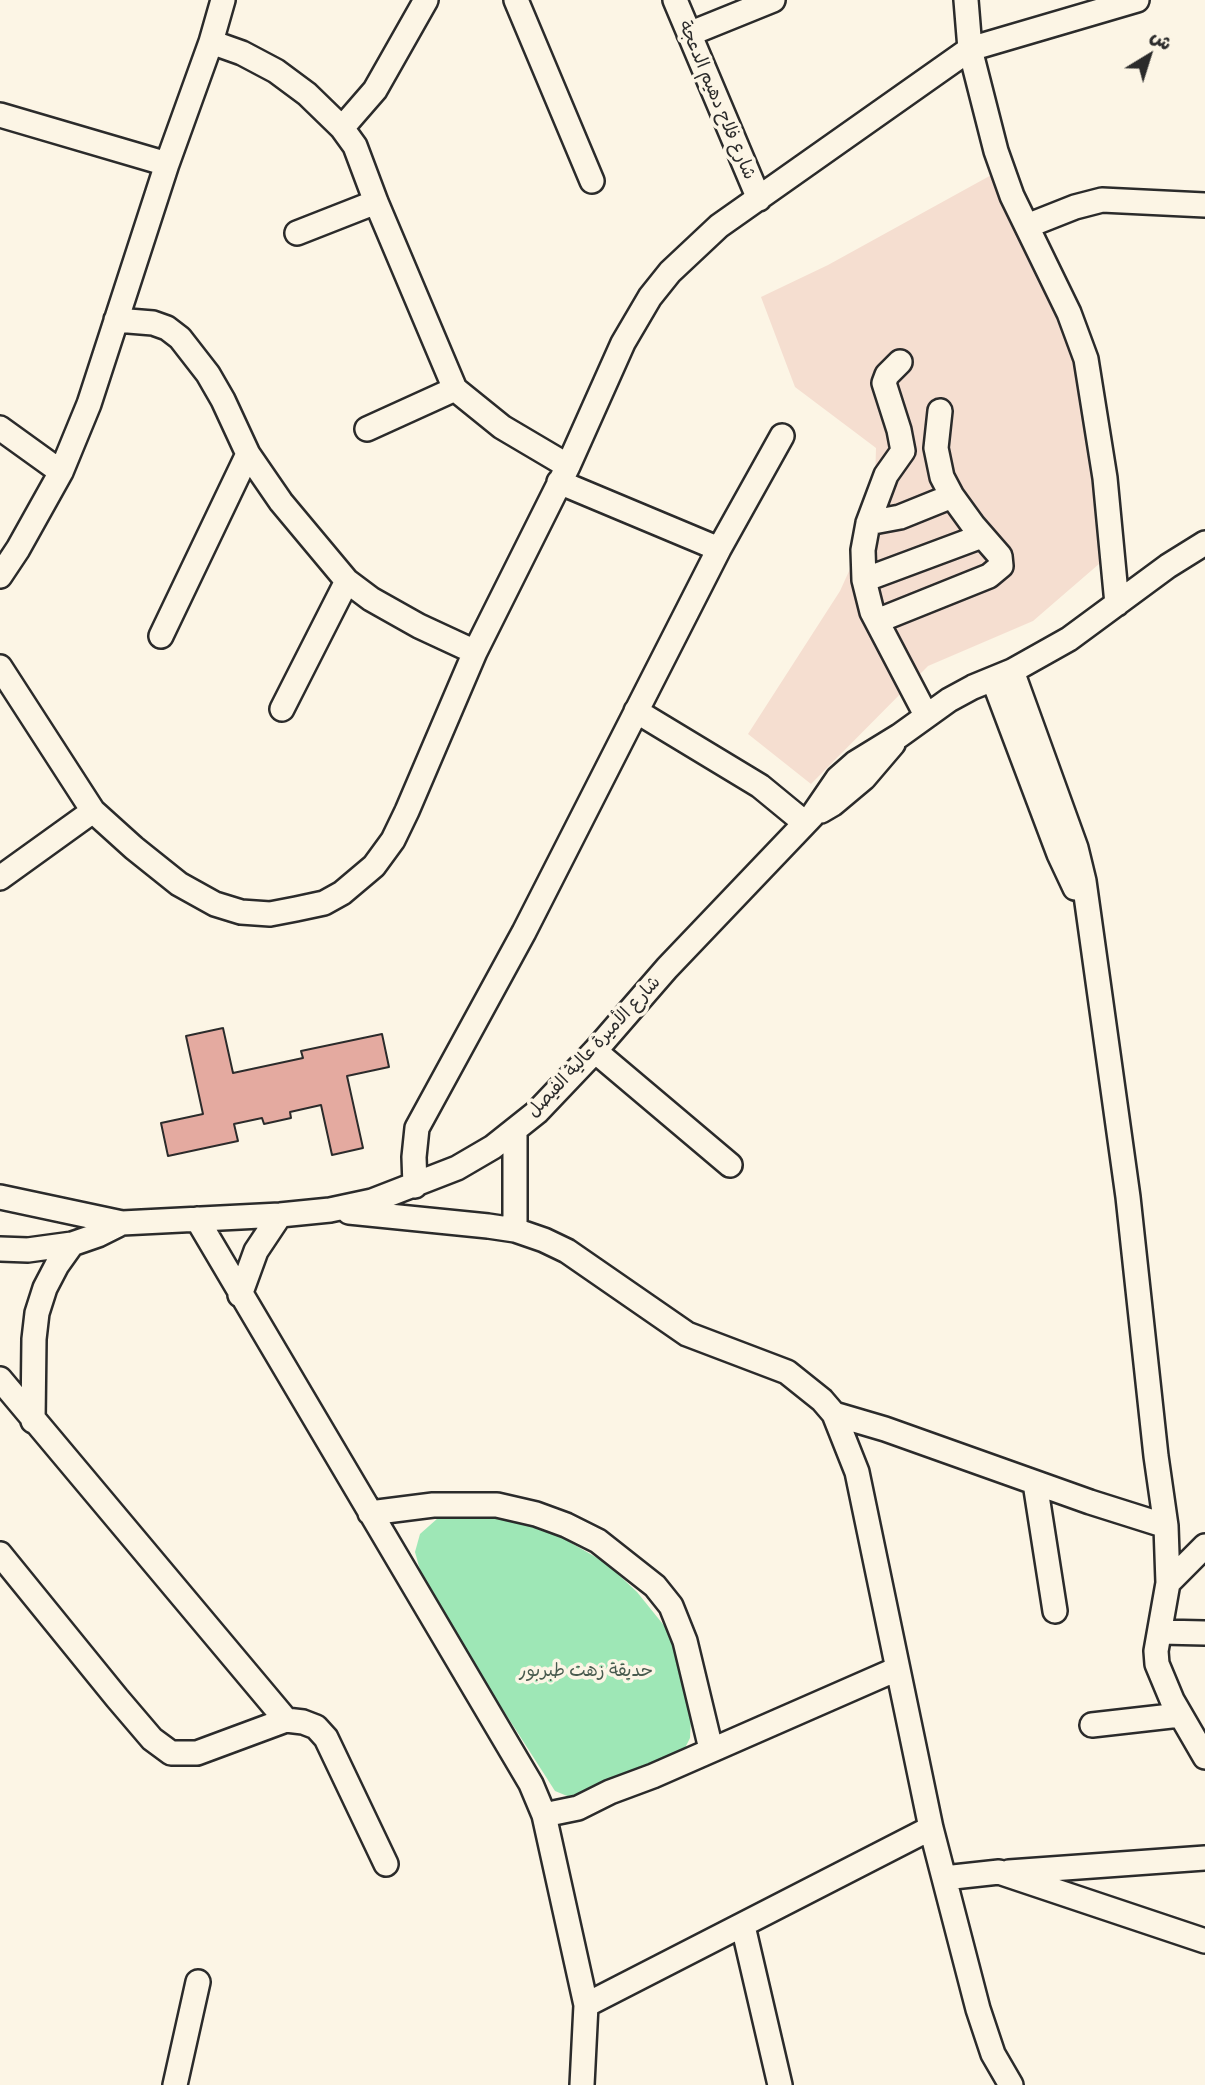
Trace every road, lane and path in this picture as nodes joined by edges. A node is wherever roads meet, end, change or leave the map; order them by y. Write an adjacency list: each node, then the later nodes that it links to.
1 (223, 0): 9 (street)
2 (426, 0): 12 (street)
3 (516, 0): 14 (street)
4 (675, 0): 8 (street, شارع فلاح دهيم الدعجة)
5 (773, 0): 8 (street)
6 (966, 0): 10 (street)
7 (1137, 0): 10 (street)
8 (689, 34): 15 (street, شارع فلاح دهيم الدعجة)
9 (211, 42): 12 (street); 13 (street)
10 (970, 49): 15 (street); 18 (street)
11 (0, 115): 13 (street)
12 (342, 128): 16 (street)
13 (167, 164): 20 (street)
14 (592, 181)
15 (759, 199): 31 (street)
16 (376, 202): 19 (street); 22 (street)
17 (1205, 205): 18 (street)
18 (1027, 226): 40 (street)
19 (297, 233)
20 (116, 320): 29 (street); 30 (street)
21 (900, 362): 28 (street)
22 (455, 388): 25 (street); 31 (street)
23 (940, 411): 27 (street)
24 (0, 428): 30 (street)
25 (367, 429)
26 (782, 436): 36 (street)
27 (936, 448): 28 (street); 32 (street)
28 (903, 451): 33 (street)
29 (248, 454): 39 (street); 42 (street)
30 (61, 472): 37 (street)
31 (563, 474): 36 (street); 43 (street)
32 (952, 496): 33 (street); 34 (street)
33 (868, 523): 38 (street)
34 (982, 536): 38 (street); 41 (street)
35 (1205, 542): 40 (street, شارع الأميرة عالية الفيصل)
36 (719, 549): 47 (street)
37 (0, 576)
38 (864, 580): 41 (street)
39 (347, 581): 43 (street); 46 (street)
40 (1117, 604): 45 (street, شارع الأميرة عالية الفيصل)
41 (877, 621): 48 (street)
42 (162, 636)
43 (475, 652): 49 (street)
44 (0, 667): 49 (street)
45 (1003, 675): 48 (street, شارع الأميرة عالية الفيصل); 70 (street)
46 (282, 709)
47 (636, 711): 50 (street); 55 (street)
48 (926, 715): 50 (street, شارع الأميرة عالية الفيصل)
49 (93, 811): 51 (street)
50 (808, 820): 52 (street, شارع الأميرة عالية الفيصل)
51 (0, 878)
52 (595, 1051): 53 (street, شارع الأميرة عالية الفيصل); 54 (street)
53 (515, 1130): 55 (street, شارع الأميرة عالية الفيصل); 61 (street)
54 (730, 1165)
55 (415, 1186): 57 (street, شارع الأميرة عالية الفيصل)
56 (0, 1198): 60 (street, شارع الأميرة عالية الفيصل)
57 (330, 1210): 58 (street, شارع الأميرة عالية الفيصل); 61 (street)
58 (280, 1215): 59 (street, شارع الأميرة عالية الفيصل); 64 (street)
59 (197, 1219): 60 (street, شارع الأميرة عالية الفيصل); 64 (street)
60 (122, 1223): 62 (street, شارع الأميرة عالية الفيصل)
61 (515, 1230): 66 (street)
62 (72, 1244): 63 (street, شارع الأميرة عالية الفيصل); 67 (street)
63 (0, 1249)
64 (240, 1295): 69 (street)
65 (0, 1379): 67 (street)
66 (834, 1414): 68 (street); 77 (street)
67 (33, 1421): 79 (street)
68 (1035, 1483): 70 (street); 74 (street)
69 (370, 1513): 81 (street); 83 (street)
70 (1166, 1526): 73 (street)
71 (1205, 1546): 73 (street)
72 (0, 1554): 79 (street)
73 (1168, 1583): 75 (street)
74 (1055, 1611)
75 (1161, 1632): 76 (street); 78 (street)
76 (1205, 1633)
77 (897, 1669): 81 (street); 84 (street)
78 (1180, 1715): 80 (street); 82 (street)
79 (286, 1720): 86 (street)
80 (1092, 1726)
81 (711, 1749): 83 (street)
82 (1205, 1757)
83 (544, 1815): 92 (street)
84 (931, 1828): 88 (street); 89 (street)
85 (1205, 1858): 87 (street)
86 (386, 1864)
87 (999, 1872): 88 (street); 90 (street)
88 (944, 1878): 96 (street)
89 (743, 1926): 92 (street); 95 (street)
90 (1205, 1941)
91 (198, 1982): 93 (street)
92 (586, 2006): 94 (street)
93 (175, 2085)
94 (582, 2085)
95 (780, 2085)
96 (1011, 2085)

